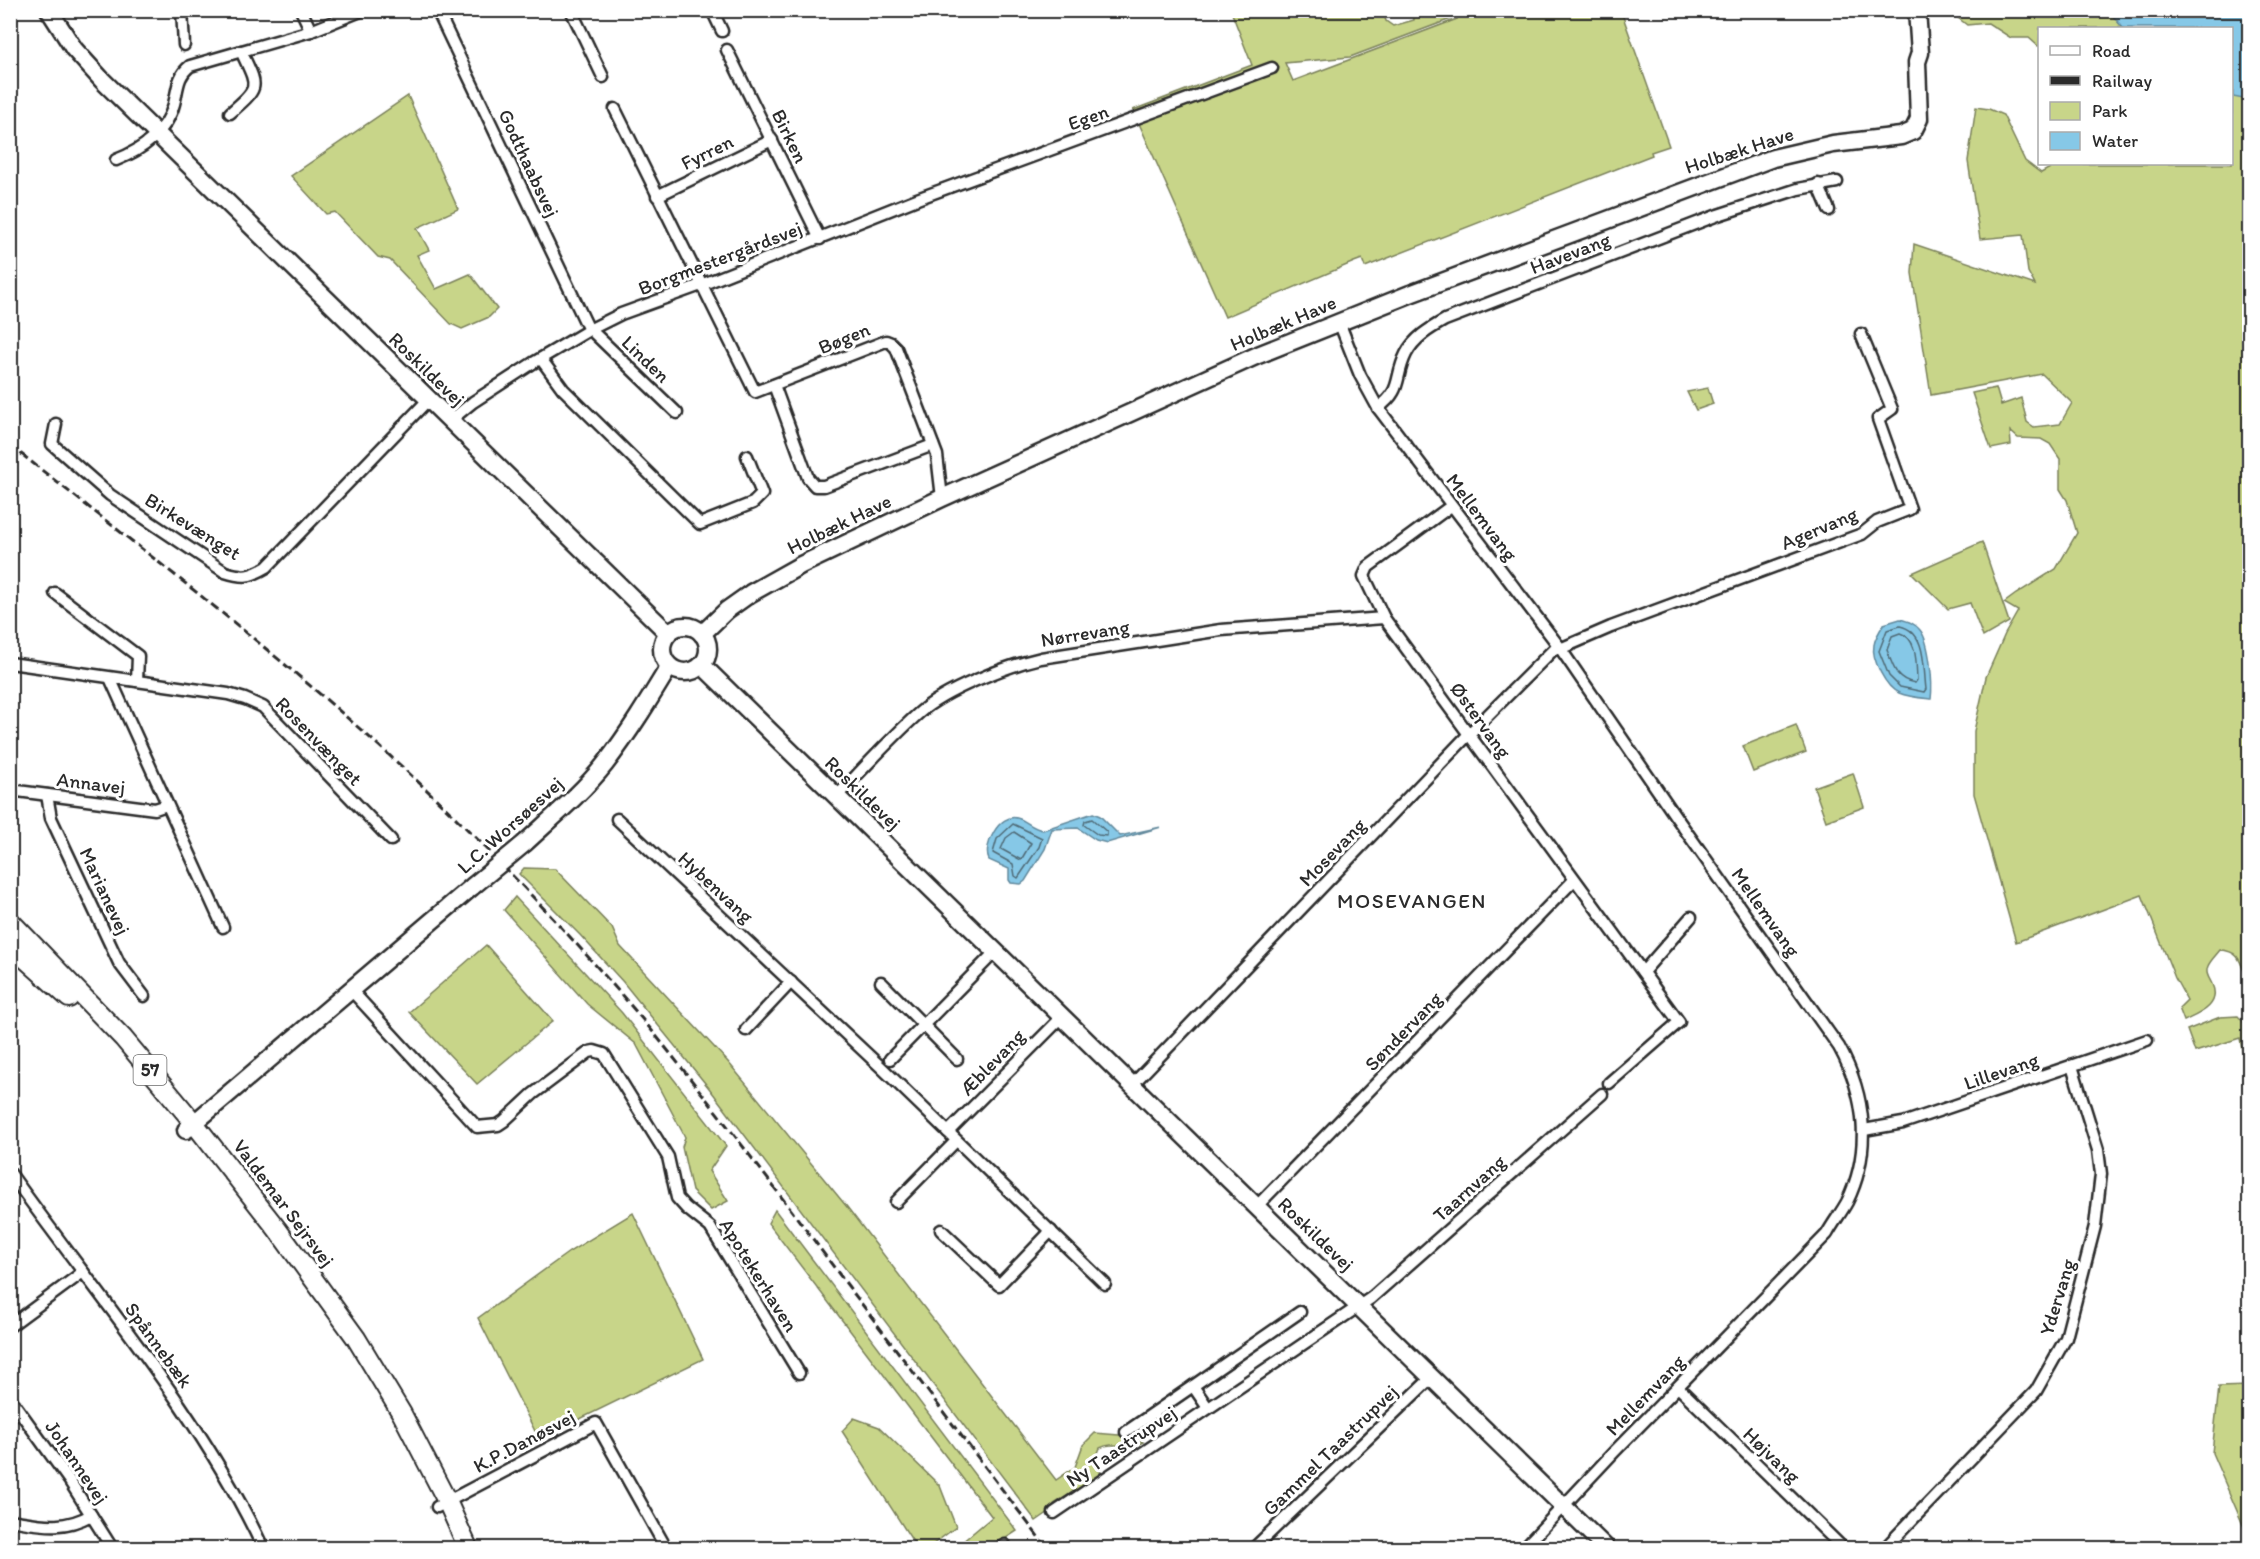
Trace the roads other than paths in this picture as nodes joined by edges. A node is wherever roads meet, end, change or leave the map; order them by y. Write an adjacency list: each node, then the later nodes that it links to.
1 (49, 10): 20 (street, Roskildevej)
2 (182, 10): 12 (street)
3 (301, 10): 10 (street)
4 (363, 10): 10 (street)
5 (436, 10): 31 (street, Godthaabsvej)
6 (571, 10): 17 (street)
7 (712, 10): 11 (street)
8 (1906, 10): 15 (street)
9 (1917, 10): 15 (street)
10 (310, 31): 14 (street)
11 (722, 31)
12 (184, 45)
13 (727, 50): 21 (street, Birken)
14 (241, 51): 19 (street); 20 (street)
15 (1917, 62): 30 (street, Holbæk Have)
16 (1272, 68): 26 (street, Egen)
17 (603, 77)
18 (615, 109): 25 (street)
19 (230, 113)
20 (157, 135): 22 (street); 35 (street, Roskildevej)
21 (772, 141): 25 (street, Fyrren); 28 (street, Birken)
22 (116, 160)
23 (1837, 182): 24 (street, Havevang)
24 (1818, 184): 27 (street); 36 (street, Havevang)
25 (657, 196): 29 (street)
26 (917, 199): 28 (street, Borgmestergårdsvej)
27 (1829, 210)
28 (820, 239): 29 (street, Borgmestergårdsvej)
29 (701, 285): 31 (street, Borgmestergårdsvej); 34 (street, Bøgen)
30 (1338, 322): 36 (street, Mellemvang); 42 (street, Holbæk Have)
31 (590, 329): 33 (street, Borgmestergårdsvej); 37 (street, Linden)
32 (1861, 334): 48 (street, Agervang)
33 (541, 359): 38 (street, Borgmestergårdsvej); 41 (street)
34 (774, 385): 40 (street, Bøgen); 40 (street)
35 (429, 399): 38 (street, Roskildevej); 39 (street, Birkevænget)
36 (1378, 408): 43 (street, Mellemvang)
37 (677, 413)
38 (450, 420): 46 (street, Roskildevej)
39 (56, 424)
40 (933, 444): 42 (street, Bøgen)
41 (747, 456)
42 (942, 498): 47 (street, Holbæk Have)
43 (1451, 506): 45 (street, Østervang); 48 (street, Mellemvang)
44 (55, 593): 53 (street)
45 (1384, 618): 54 (street, Østervang); 57 (street, Nørrevang)
46 (668, 633): 47 (street); 51 (street)
47 (702, 634): 50 (street)
48 (1559, 647): 54 (street, Mosevang); 83 (street, Mellemvang)
49 (10, 663): 52 (street, Rosenvænget)
50 (702, 665): 51 (street); 57 (street, Roskildevej)
51 (669, 667): 70 (street, L.C. Worsøesvej, bridge)
52 (110, 678): 53 (street, Rosenvænget); 58 (street)
53 (137, 681): 60 (street, Rosenvænget)
54 (1469, 734): 61 (street, Østervang); 80 (street, Mosevang)
55 (10, 789): 56 (street, Annavej)
56 (47, 795): 58 (street, Annavej); 71 (street, Marianevej)
57 (837, 796): 66 (street, Roskildevej)
58 (166, 805): 64 (street)
59 (617, 819): 68 (street, Hybenvang)
60 (391, 840)
61 (1574, 880): 67 (street, Østervang); 88 (street, Søndervang)
62 (1691, 917): 67 (street)
63 (10, 921): 82 (main road, Valdemar Sejrsvej / 57)
64 (223, 927)
65 (10, 945): 82 (main road, Valdemar Sejrsvej / 57)
66 (996, 951): 72 (street, Roskildevej); 73 (street)
67 (1643, 972): 79 (street, Østervang)
68 (791, 982): 74 (street); 77 (street, Hybenvang)
69 (881, 982): 73 (street)
70 (351, 990): 82 (street, L.C. Worsøesvej); 96 (street, Apotekerhaven)
71 (144, 996)
72 (1062, 1017): 80 (street, Roskildevej); 84 (street, Æblevang)
73 (924, 1024): 76 (street); 77 (street)
74 (746, 1030)
75 (2147, 1040): 78 (street, Lillevang)
76 (957, 1059)
77 (886, 1063): 84 (street, Hybenvang)
78 (2072, 1066): 83 (street, Lillevang); 117 (street, Ydervang)
79 (1609, 1083)
80 (1132, 1085): 88 (street, Roskildevej)
81 (1602, 1094): 93 (street, Taarnvang)
82 (190, 1126): 103 (main road, Valdemar Sejrsvej / 57)
83 (1864, 1130): 99 (street, Mellemvang)
84 (948, 1132): 85 (street, Hybenvang)
85 (956, 1141): 87 (street); 90 (street, Hybenvang)
86 (10, 1173): 91 (street, Spånnebæk)
87 (896, 1202)
88 (1257, 1206): 93 (street, Roskildevej)
89 (941, 1230): 90 (street)
90 (1050, 1232): 92 (street, Hybenvang)
91 (83, 1272): 95 (street); 109 (street, Spånnebæk)
92 (1105, 1284)
93 (1359, 1306): 97 (street, Roskildevej); 101 (street, Ny Taastrupvej)
94 (1300, 1312): 98 (street, Ny Taastrupvej)
95 (10, 1326)
96 (799, 1373)
97 (1431, 1378): 104 (street, Roskildevej); 113 (street, Gammel Taastrupvej)
98 (1192, 1386): 101 (street); 102 (street, Ny Taastrupvej)
99 (1678, 1387): 104 (street, Mellemvang); 116 (street, Højvang)
100 (10, 1398): 106 (street, Johannevej)
101 (1208, 1408): 105 (street, Ny Taastrupvej)
102 (1126, 1432)
103 (442, 1504): 110 (main road, Valdemar Sejrsvej / 57); 111 (main road, Valdemar Sejrsvej / 57); 112 (street, K.P.Danøsvej)
104 (1564, 1507): 114 (street, Mellemvang); 115 (street, Roskildevej)
105 (1054, 1513)
106 (91, 1515): 107 (street); 108 (street, Johannevej)
107 (10, 1520)
108 (112, 1548)
109 (262, 1548)
110 (456, 1548)
111 (468, 1548)
112 (666, 1548)
113 (1254, 1548)
114 (1524, 1548)
115 (1606, 1548)
116 (1843, 1548)
117 (1885, 1548)

